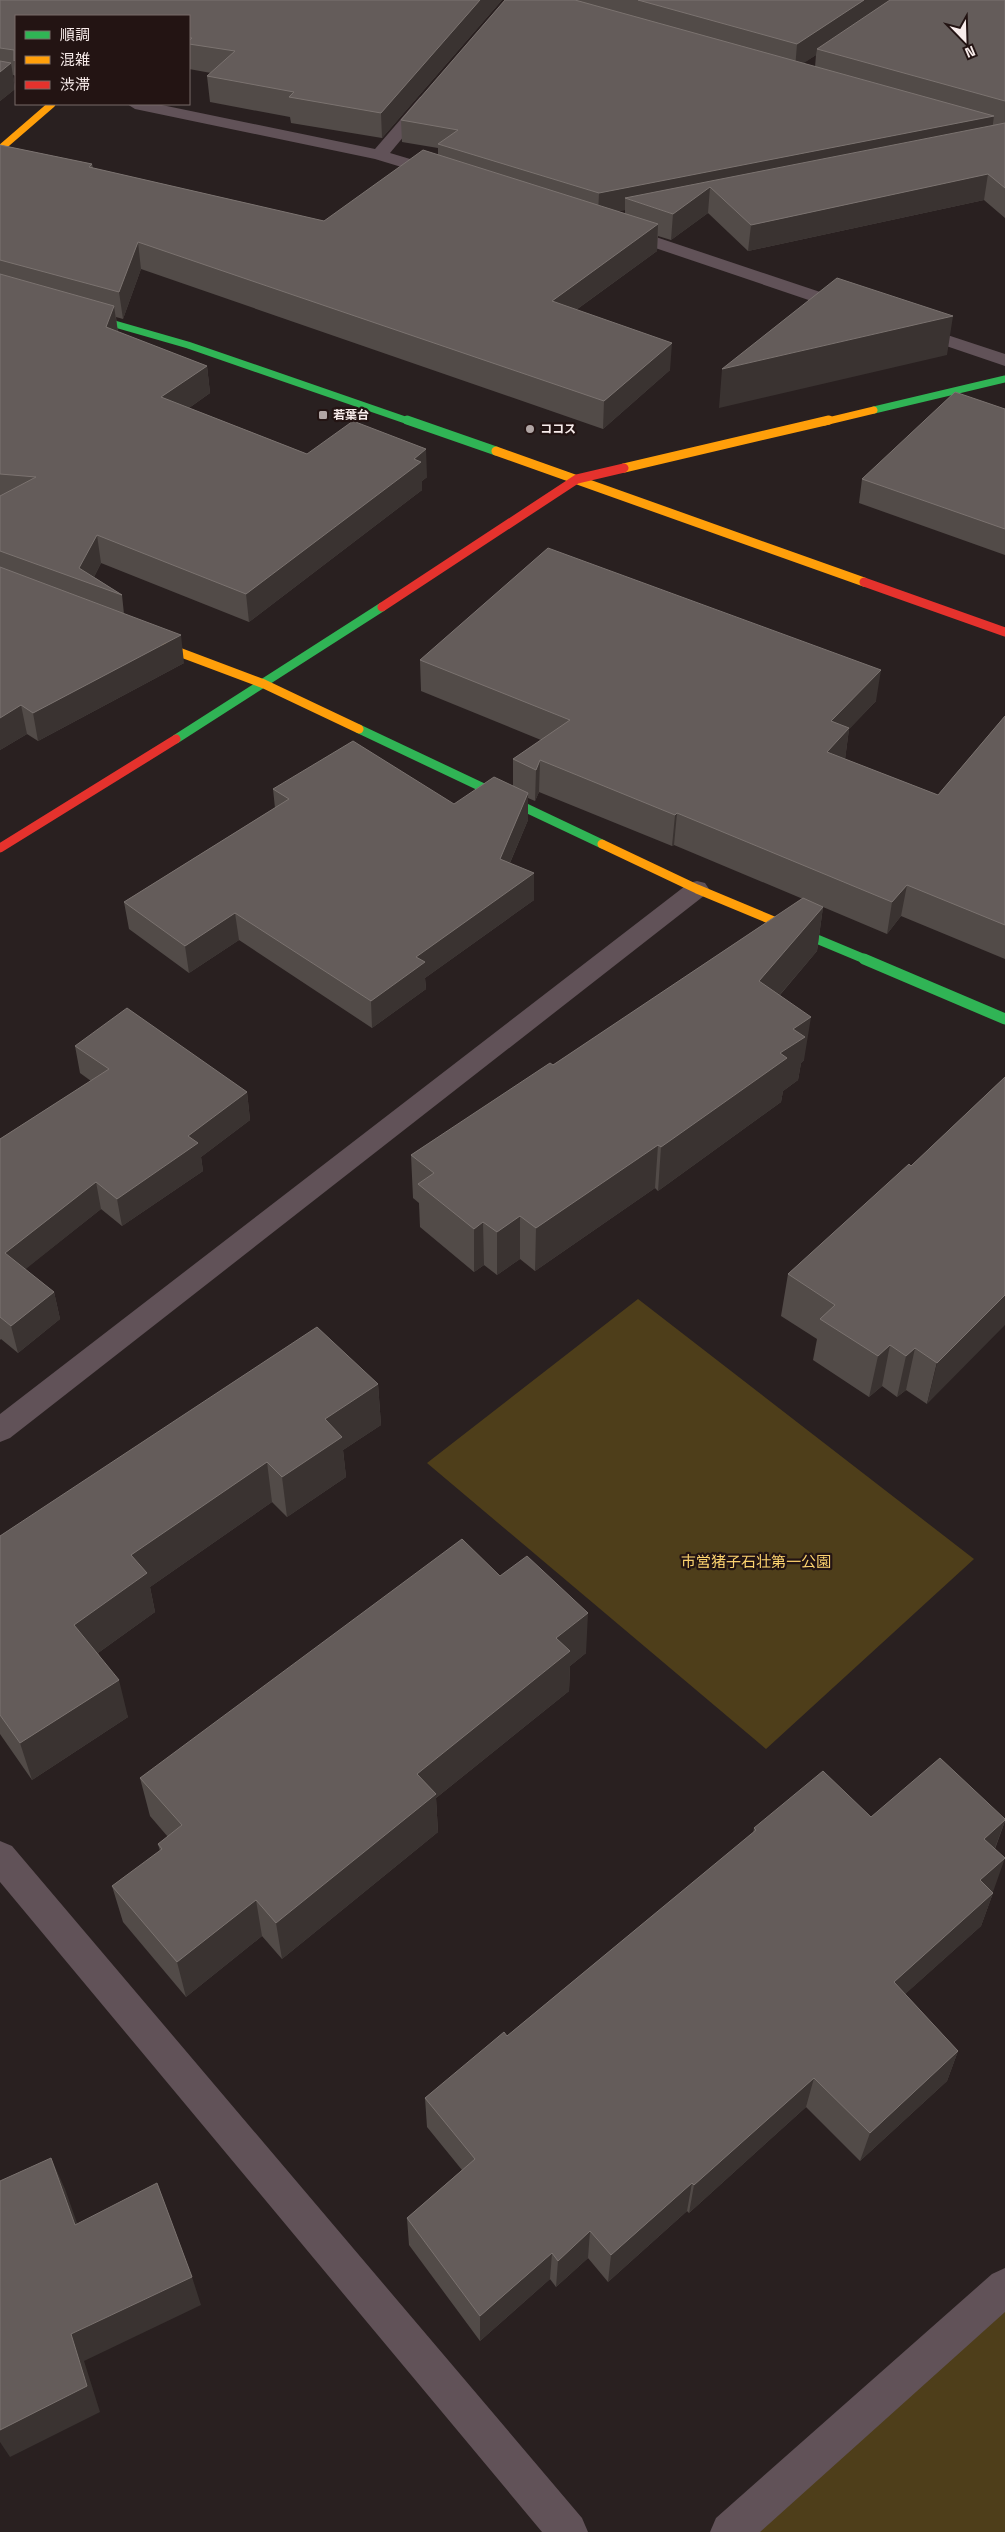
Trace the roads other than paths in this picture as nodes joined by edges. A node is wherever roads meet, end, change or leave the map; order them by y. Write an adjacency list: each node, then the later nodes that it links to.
1 (436, 88): 5 (street)
2 (51, 105): 4 (street)
3 (139, 105): 5 (street)
4 (0, 149)
5 (379, 155): 6 (street)
6 (455, 178)
7 (627, 217): 9 (street)
8 (66, 310): 13 (street)
9 (863, 312)
10 (901, 325): 11 (street)
11 (1005, 360)
12 (1005, 379): 13 (street)
13 (577, 479): 14 (street); 16 (street)
14 (1005, 632)
15 (137, 636): 16 (street)
16 (264, 684): 17 (street); 18 (street)
17 (0, 848)
18 (697, 889): 19 (street); 20 (street)
19 (1005, 1020)
20 (0, 1430)
21 (0, 1857): 23 (street)
22 (1005, 2286): 24 (street)
23 (568, 2532)
24 (730, 2532)

